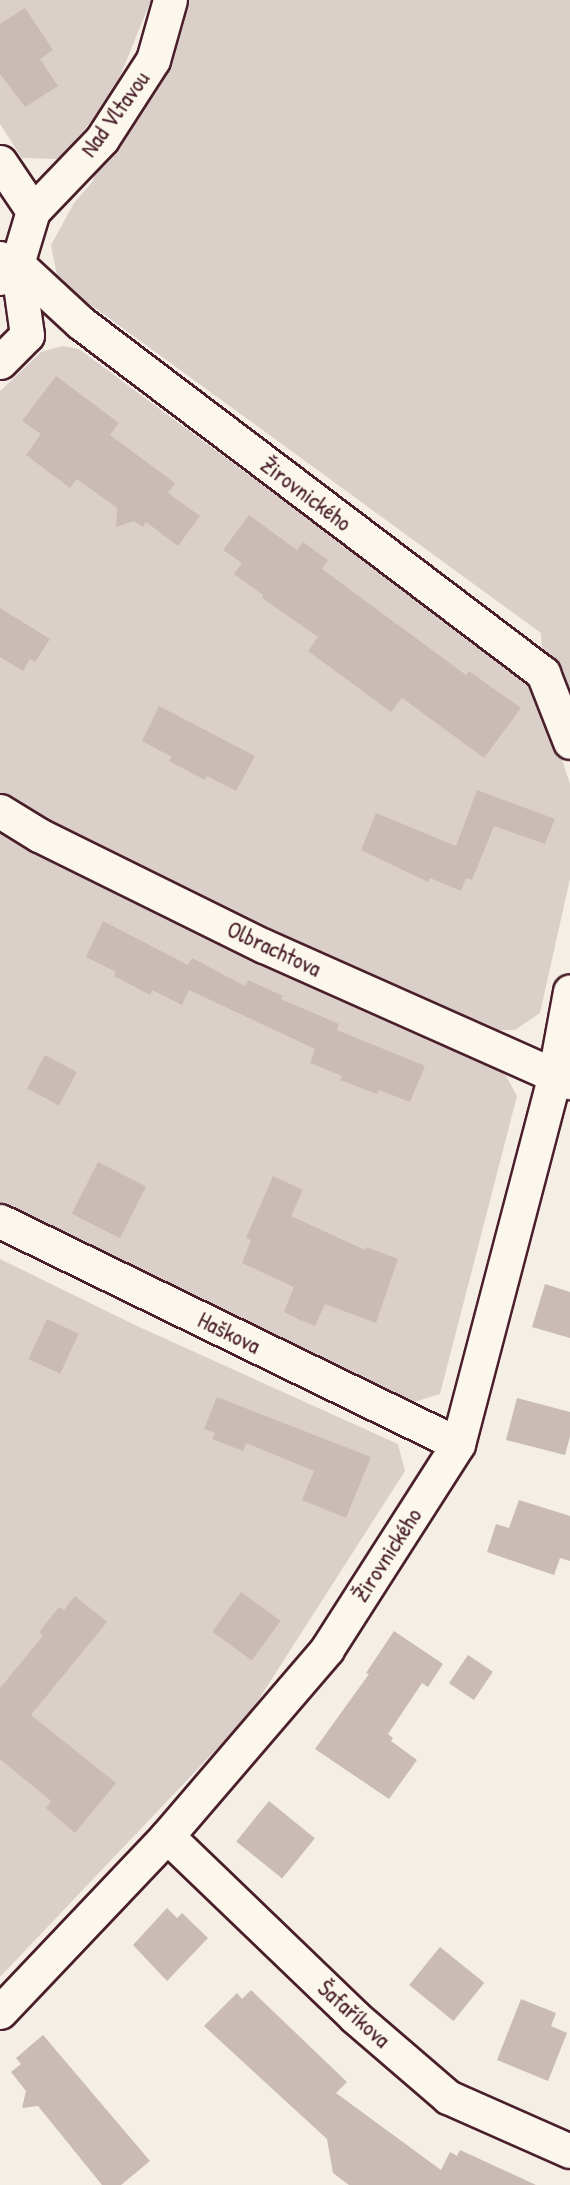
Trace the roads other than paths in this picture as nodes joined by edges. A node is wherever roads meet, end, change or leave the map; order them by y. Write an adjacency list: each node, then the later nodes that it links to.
1 (170, 0): 3 (street, Nad Vltavou)
2 (0, 163): 3 (street)
3 (33, 211): 4 (street)
4 (5, 266): 5 (street); 6 (street, Žirovnického)
5 (0, 362)
6 (570, 742)
7 (0, 811): 9 (street, Olbrachtova)
8 (570, 991): 9 (street, Žirovnického)
9 (562, 1078): 11 (street, Žirovnického)
10 (0, 1222): 11 (street, Haškova)
11 (458, 1444): 12 (street, Žirovnického)
12 (167, 1836): 13 (street, Žirovnického); 14 (street, Šafaříkova)
13 (0, 2012)
14 (570, 2151)

